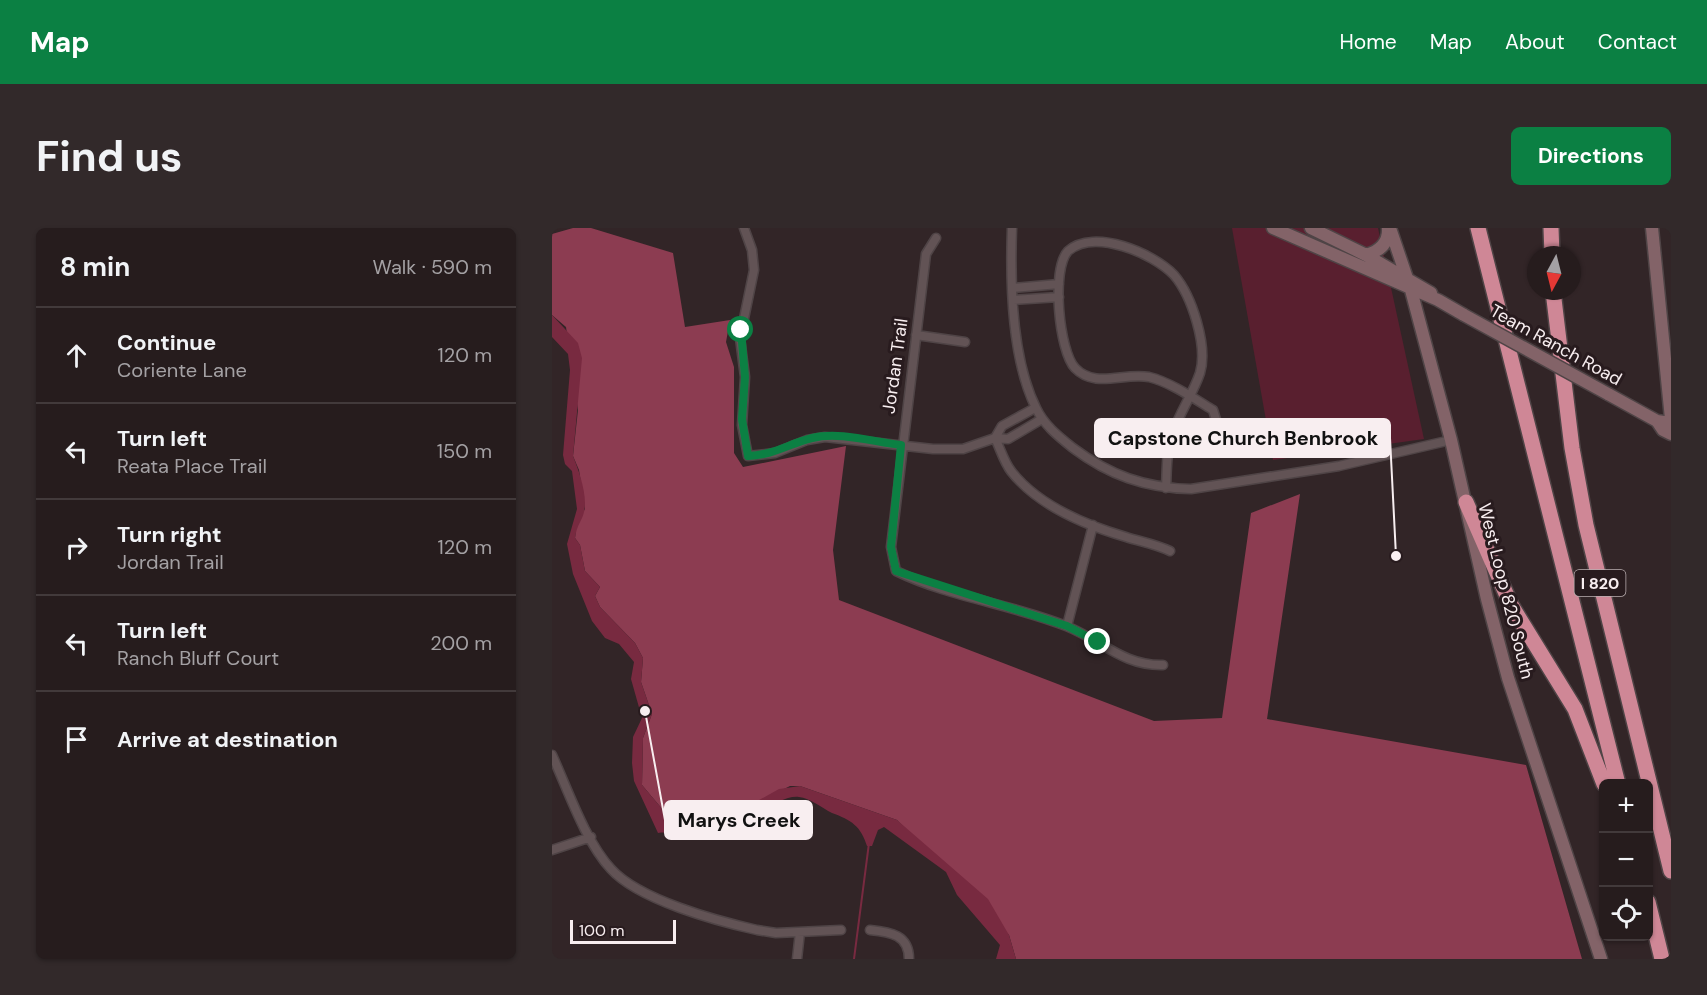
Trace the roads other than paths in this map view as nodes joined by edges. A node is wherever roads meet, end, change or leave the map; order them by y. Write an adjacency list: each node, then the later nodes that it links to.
1 (744, 228): 31 (street)
2 (1012, 228): 14 (street)
3 (1311, 228): 11 (main road, Team Ranch Road)
4 (1389, 228): 11 (main road); 12 (main road, West Loop 820 South)
5 (1478, 228): 40 (highway, I 820)
6 (1551, 228): 10 (highway)
7 (1652, 228): 26 (main road)
8 (1278, 229): 15 (main road, Team Ranch Road)
9 (936, 238): 20 (street, Jordan Trail)
10 (1552, 246)
11 (1366, 255): 12 (main road, Team Ranch Road)
12 (1407, 278): 15 (main road, West Loop 820 South); 18 (main road, Team Ranch Road)
13 (1059, 285): 14 (street); 16 (street); 22 (street)
14 (1012, 288): 17 (street)
15 (1411, 291): 18 (main road, Team Ranch Road); 30 (main road, West Loop 820 South)
16 (1059, 297): 17 (street); 22 (street)
17 (1013, 300): 23 (street)
18 (1438, 300): 25 (main road, Team Ranch Road, bridge)
19 (1554, 300): 43 (highway, I 820)
20 (916, 335): 21 (street); 31 (street, Jordan Trail)
21 (965, 342)
22 (1189, 397): 28 (street); 28 (street)
23 (1035, 408): 24 (street); 29 (street)
24 (1042, 419): 29 (street); 32 (street)
25 (1657, 421): 26 (main road, Team Ranch Road); 27 (main road, Team Ranch Road)
26 (1671, 421)
27 (1671, 434)
28 (1171, 437): 32 (street)
29 (995, 438): 31 (street); 34 (street)
30 (1451, 440): 32 (street); 33 (main road, West Loop 820 South)
31 (901, 445): 36 (street, Jordan Trail)
32 (1166, 489)
33 (1466, 502): 39 (highway); 50 (main road, West Loop 820 South)
34 (1093, 525): 35 (street); 36 (street)
35 (1170, 551)
36 (1067, 626): 37 (street)
37 (1163, 665)
38 (552, 755): 41 (street)
39 (1602, 779)
40 (1617, 779)
41 (591, 837): 42 (street); 47 (street)
42 (552, 850)
43 (1671, 871)
44 (1653, 928): 51 (highway)
45 (840, 930): 47 (street)
46 (870, 930): 49 (street)
47 (800, 932): 48 (street)
48 (797, 959)
49 (909, 959)
50 (1601, 959)
51 (1662, 959)

